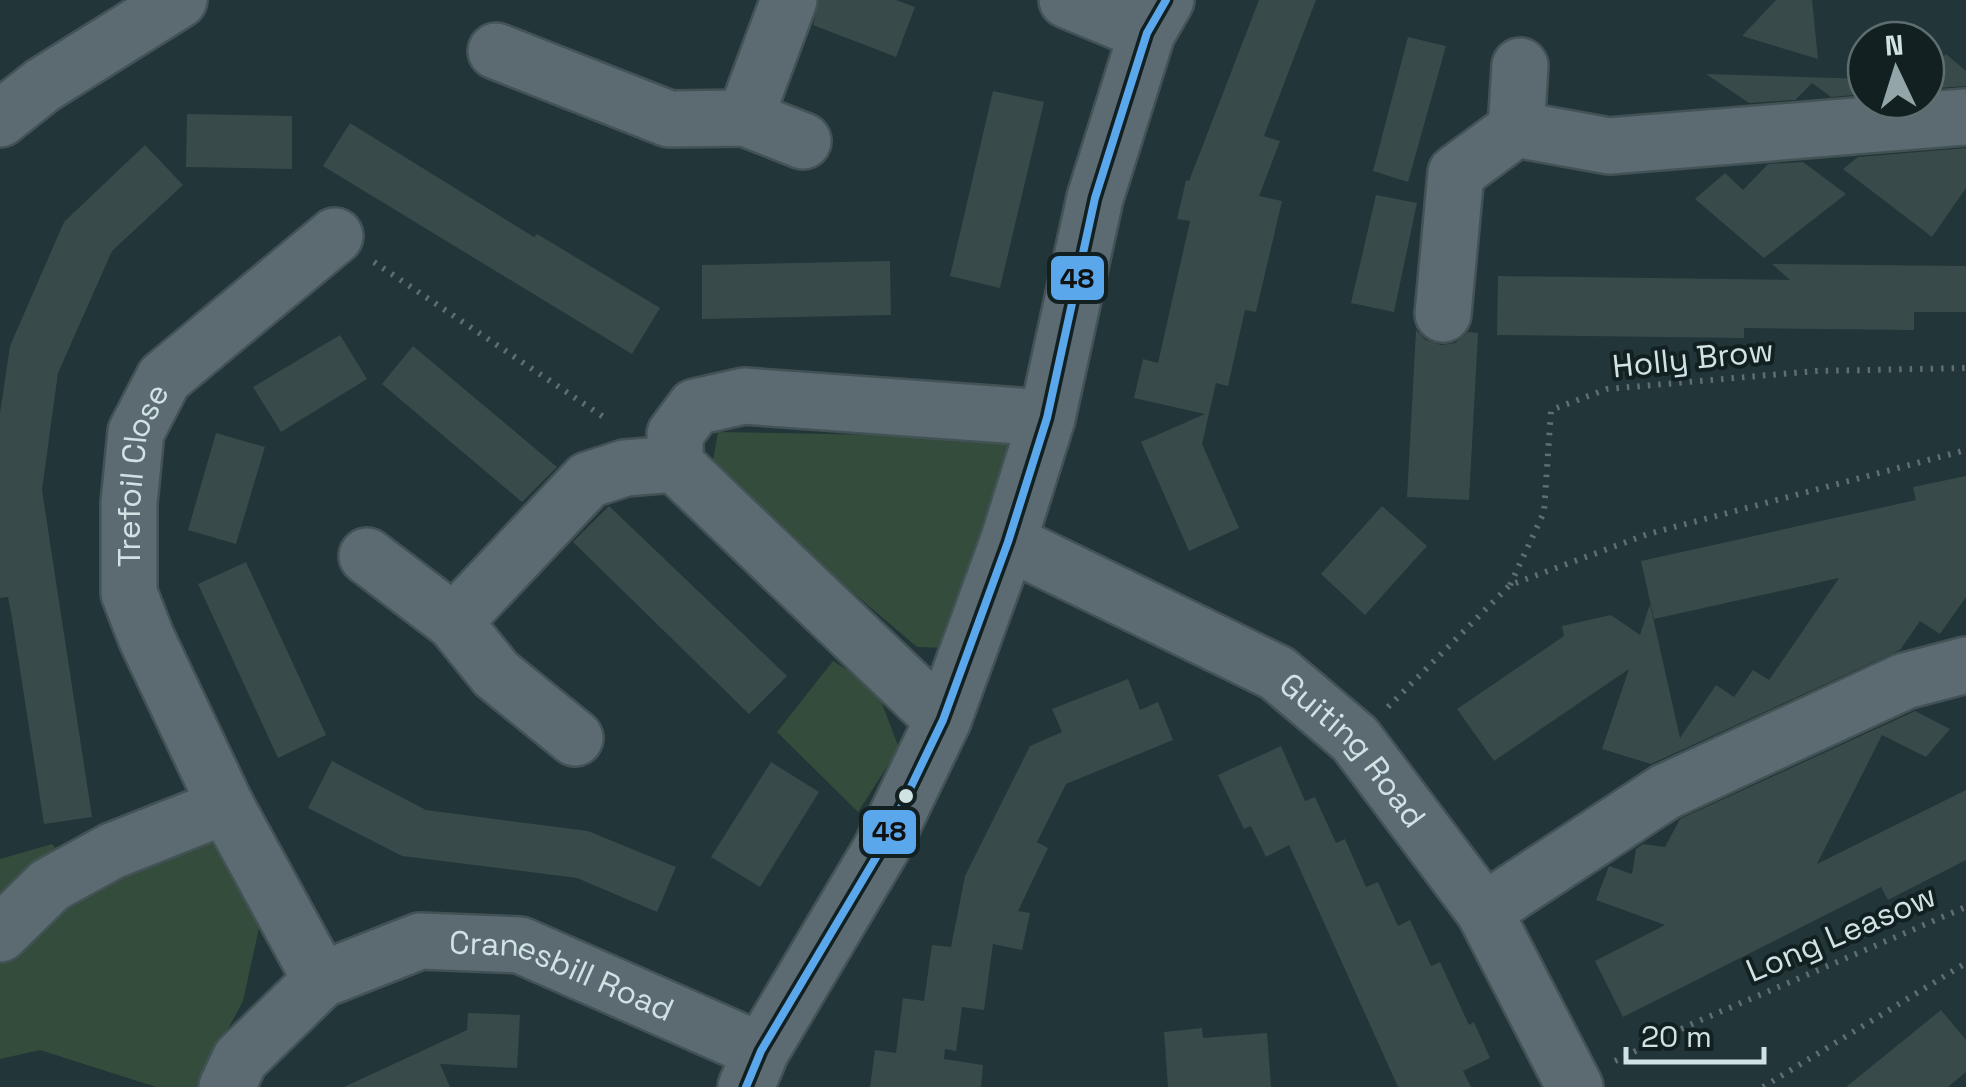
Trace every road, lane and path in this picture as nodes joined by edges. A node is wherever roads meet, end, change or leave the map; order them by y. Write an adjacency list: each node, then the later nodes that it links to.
1 (179, 0): 9 (street)
2 (789, 0): 8 (street)
3 (1067, 0): 4 (street)
4 (1157, 16): 15 (street)
5 (496, 51): 8 (street)
6 (1520, 66): 10 (street)
7 (1966, 117): 10 (street)
8 (745, 118): 11 (street)
9 (0, 119)
10 (1516, 129): 13 (street)
11 (803, 141)
12 (336, 236): 16 (path); 27 (street, Trefoil Close)
13 (1444, 314)
14 (1966, 368): 21 (path, Holly Brow)
15 (1047, 418): 18 (street); 19 (street)
16 (610, 421)
17 (1966, 450): 21 (path, Holly Brow)
18 (674, 464): 22 (street); 24 (street)
19 (1008, 542): 24 (street); 26 (street, Guiting Road)
20 (367, 556): 22 (street)
21 (1510, 585): 26 (path, Holly Brow)
22 (454, 622): 25 (street)
23 (1966, 666): 29 (street)
24 (943, 720): 33 (street)
25 (575, 738)
26 (1355, 739): 29 (street, Guiting Road)
27 (226, 806): 30 (street); 32 (street, Trefoil Close)
28 (1966, 907): 34 (path, Long Leasow)
29 (1484, 911): 34 (street, Guiting Road)
30 (0, 934)
31 (1966, 964): 36 (path)
32 (322, 980): 33 (street, Cranesbill Road); 35 (street, Cranesbill Road)
33 (754, 1069)
34 (1574, 1084)
35 (227, 1087)
36 (1763, 1087)

